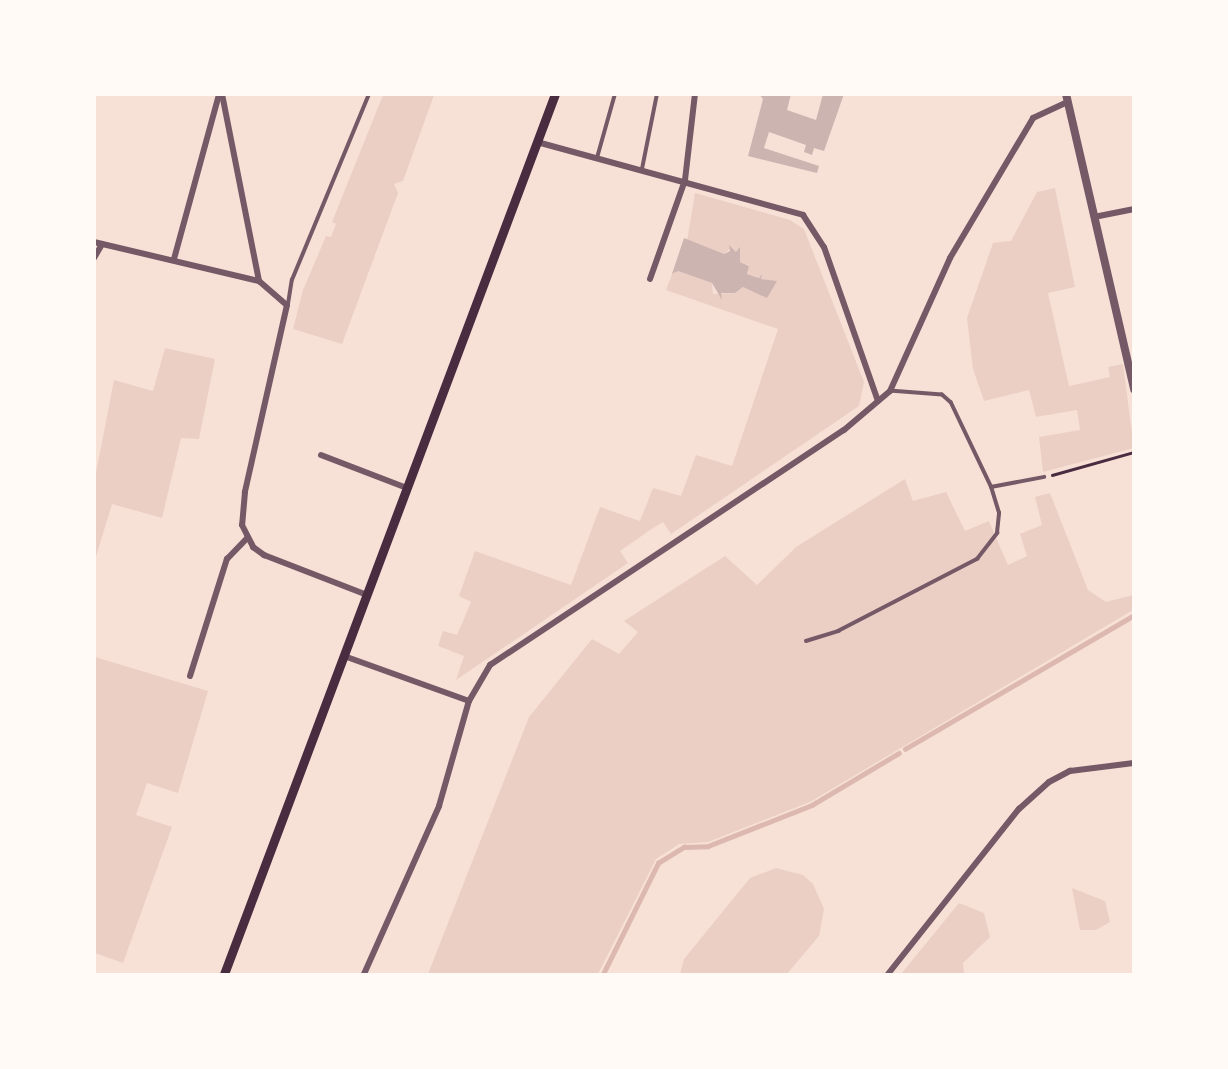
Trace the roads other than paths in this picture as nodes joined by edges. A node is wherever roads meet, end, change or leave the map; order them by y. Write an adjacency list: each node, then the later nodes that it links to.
1 (220, 94): 16 (street); 18 (street)
2 (369, 94): 19 (lane)
3 (555, 94): 8 (main road)
4 (615, 94): 9 (lane)
5 (657, 94): 10 (lane)
6 (695, 94): 11 (street)
7 (1067, 98): 13 (street); 21 (street)
8 (537, 142): 9 (street); 26 (main road)
9 (597, 158): 10 (street)
10 (642, 169): 11 (street)
11 (685, 180): 17 (street); 22 (street)
12 (1133, 209): 13 (street)
13 (1094, 217): 20 (street)
14 (98, 243): 15 (street); 16 (street)
15 (94, 258)
16 (174, 260): 18 (street)
17 (650, 279)
18 (259, 281): 19 (street)
19 (288, 305): 27 (street)
20 (1133, 389)
21 (890, 391): 22 (street); 25 (lane)
22 (878, 401): 32 (street)
23 (321, 456): 26 (street)
24 (1044, 477): 25 (lane)
25 (991, 487): 29 (lane)
26 (408, 488): 28 (main road)
27 (247, 538): 28 (street); 31 (street)
28 (367, 595): 30 (main road)
29 (806, 641)
30 (344, 656): 32 (street); 34 (main road)
31 (190, 676)
32 (469, 701): 35 (street)
33 (1133, 762): 36 (street)
34 (225, 975)
35 (364, 975)
36 (888, 975)

